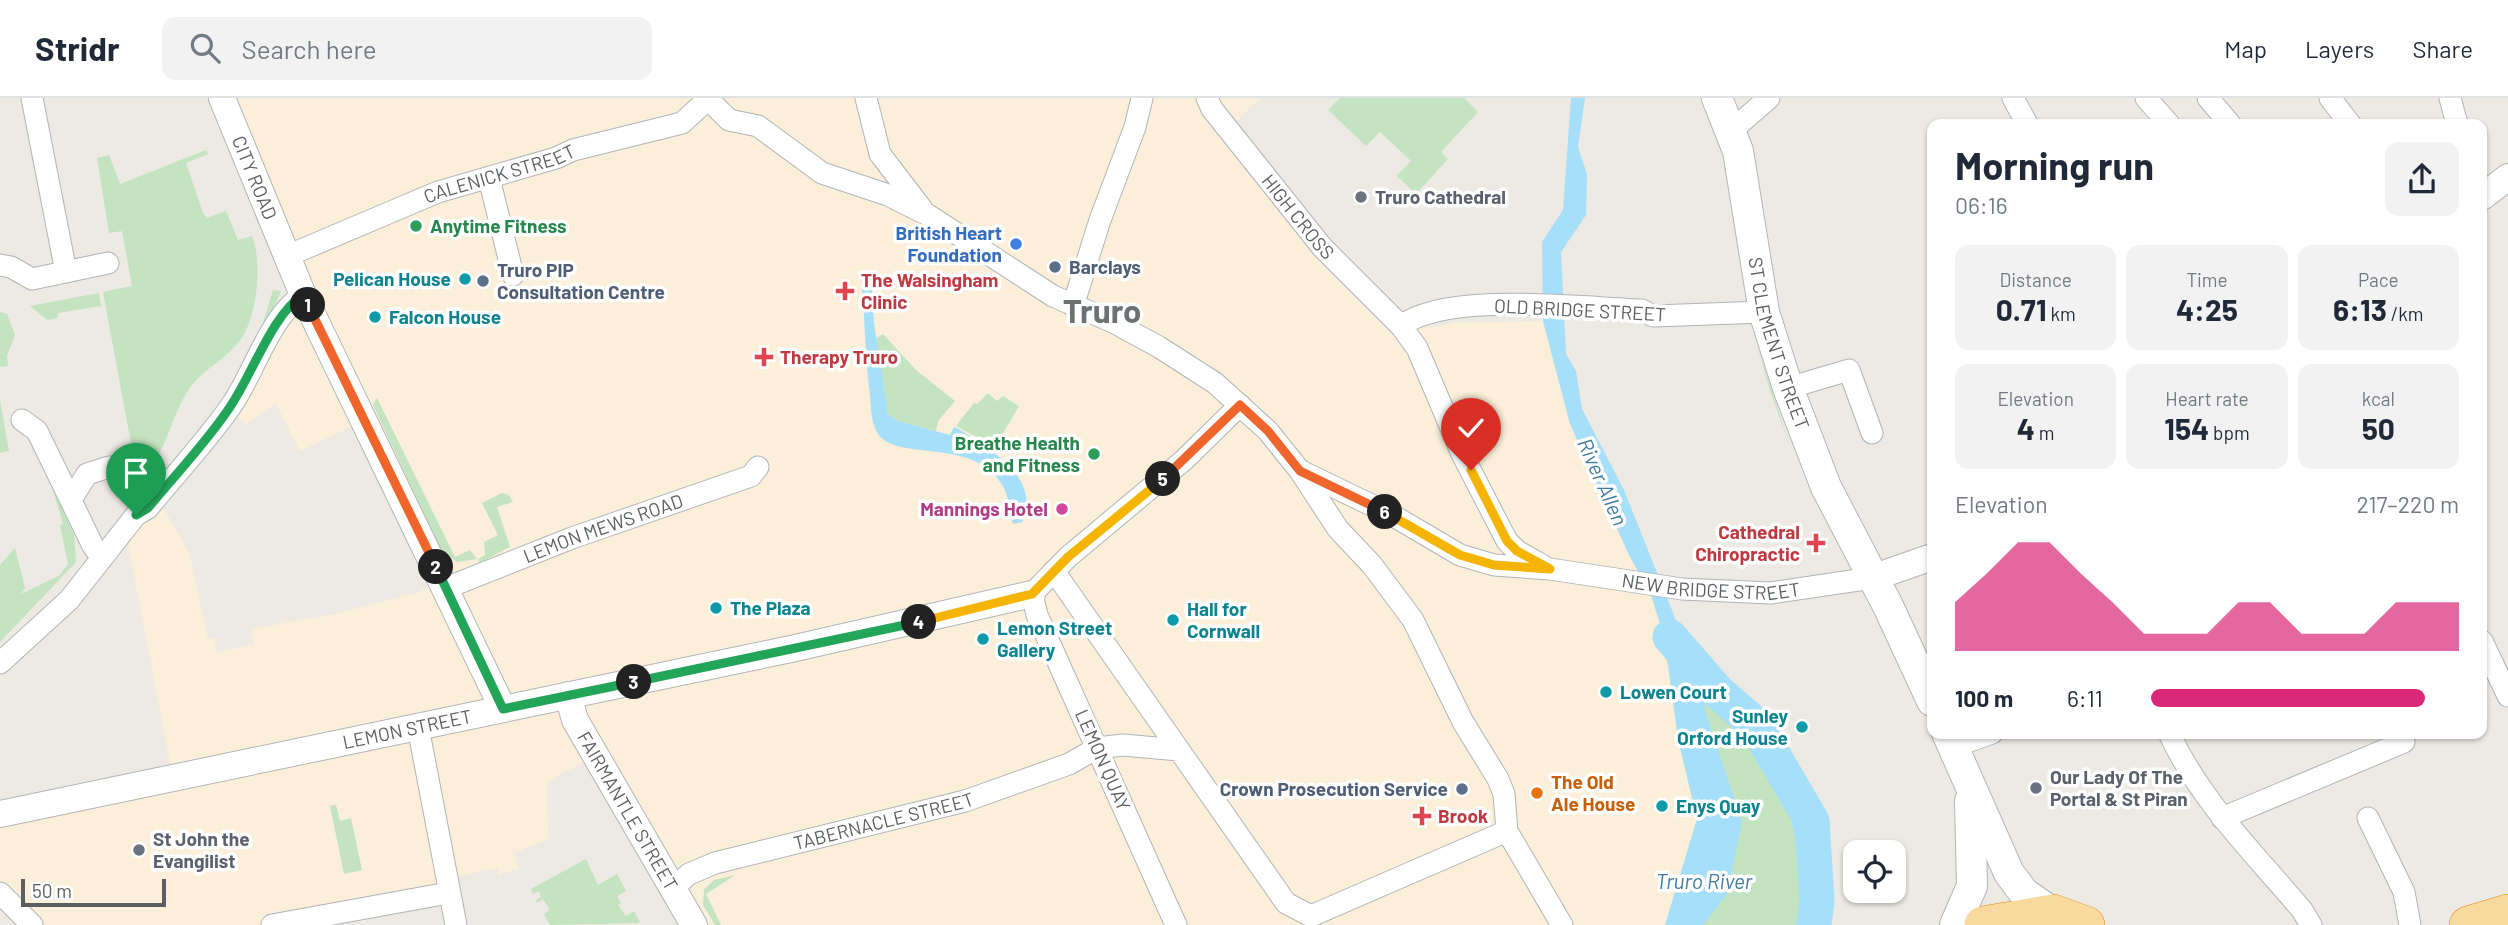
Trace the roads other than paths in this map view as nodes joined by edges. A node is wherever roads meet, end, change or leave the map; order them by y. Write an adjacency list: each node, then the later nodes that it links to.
1 (32, 98): 29 (street)
2 (222, 98): 26 (street, CITY ROAD)
3 (866, 98): 20 (street)
4 (1142, 98): 32 (street)
5 (1717, 98): 19 (main road, ST CLEMENT STREET)
6 (1769, 98): 19 (street)
7 (2013, 98): 14 (street)
8 (2147, 98): 15 (street)
9 (2208, 98): 16 (street)
10 (2330, 98): 17 (street)
11 (2450, 98): 18 (street)
12 (708, 99): 22 (street, CALENICK STREET); 23 (street)
13 (1212, 106): 34 (street, HIGH CROSS)
14 (2024, 119)
15 (2165, 119)
16 (2226, 119)
17 (2346, 119)
18 (2456, 119)
19 (1731, 131): 33 (main road, ST CLEMENT STREET)
20 (880, 154): 23 (street); 25 (street)
21 (2508, 177): 24 (street)
22 (489, 178): 26 (street, CALENICK STREET); 30 (street)
23 (859, 185): 25 (street)
24 (2487, 193)
25 (928, 215): 32 (street)
26 (287, 256): 31 (street, CITY ROAD)
27 (108, 263): 29 (street)
28 (0, 265): 29 (street)
29 (66, 272)
30 (513, 275)
31 (303, 295): 43 (street); 48 (street, CITY ROAD)
32 (1073, 306): 36 (street)
33 (1764, 312): 34 (street, OLD BRIDGE STREET); 35 (main road, ST CLEMENT STREET)
34 (1401, 326): 45 (street, HIGH CROSS)
35 (1788, 388): 38 (street); 47 (main road, ST CLEMENT STREET)
36 (1240, 405): 41 (street); 46 (street)
37 (22, 420): 42 (street)
38 (1871, 433)
39 (109, 467): 42 (street)
40 (758, 467): 48 (street, LEMON MEWS ROAD)
41 (1300, 471): 45 (street); 66 (street)
42 (72, 498): 43 (street)
43 (102, 558): 51 (street)
44 (1927, 559): 47 (street)
45 (1550, 569): 47 (street, NEW BRIDGE STREET)
46 (1054, 571): 49 (street); 61 (street)
47 (1872, 578): 52 (main road, ST CLEMENT STREET)
48 (446, 588): 55 (street, CITY ROAD)
49 (1032, 594): 53 (street, LEMON STREET); 60 (street, LEMON QUAY)
50 (2487, 652): 54 (street)
51 (0, 663)
52 (1927, 690)
53 (568, 695): 55 (street, LEMON STREET); 67 (street, FAIRMANTLE STREET)
54 (2508, 696)
55 (503, 709): 56 (street, LEMON STREET)
56 (418, 727): 63 (street, LEMON STREET); 68 (street)
57 (2172, 739): 64 (street)
58 (1950, 740): 62 (main road)
59 (2404, 742): 64 (street)
60 (1097, 748): 61 (street); 67 (street, TABERNACLE STREET); 77 (street, LEMON QUAY)
61 (1179, 750): 66 (street)
62 (1969, 787): 71 (main road); 79 (main road)
63 (0, 814)
64 (2222, 818): 81 (street)
65 (2368, 818): 82 (street)
66 (1507, 831): 78 (street)
67 (671, 890): 76 (street, FAIRMANTLE STREET)
68 (448, 892): 72 (street); 75 (street)
69 (0, 893): 73 (street)
70 (2508, 913): 83 (highway)
71 (2069, 919): 80 (highway)
72 (309, 921): 74 (street)
73 (33, 925)
74 (272, 925)
75 (456, 925)
76 (694, 925)
77 (1177, 925)
78 (1562, 925)
79 (1955, 925)
80 (1983, 925)
81 (2311, 925)
82 (2410, 925)
83 (2468, 925)

